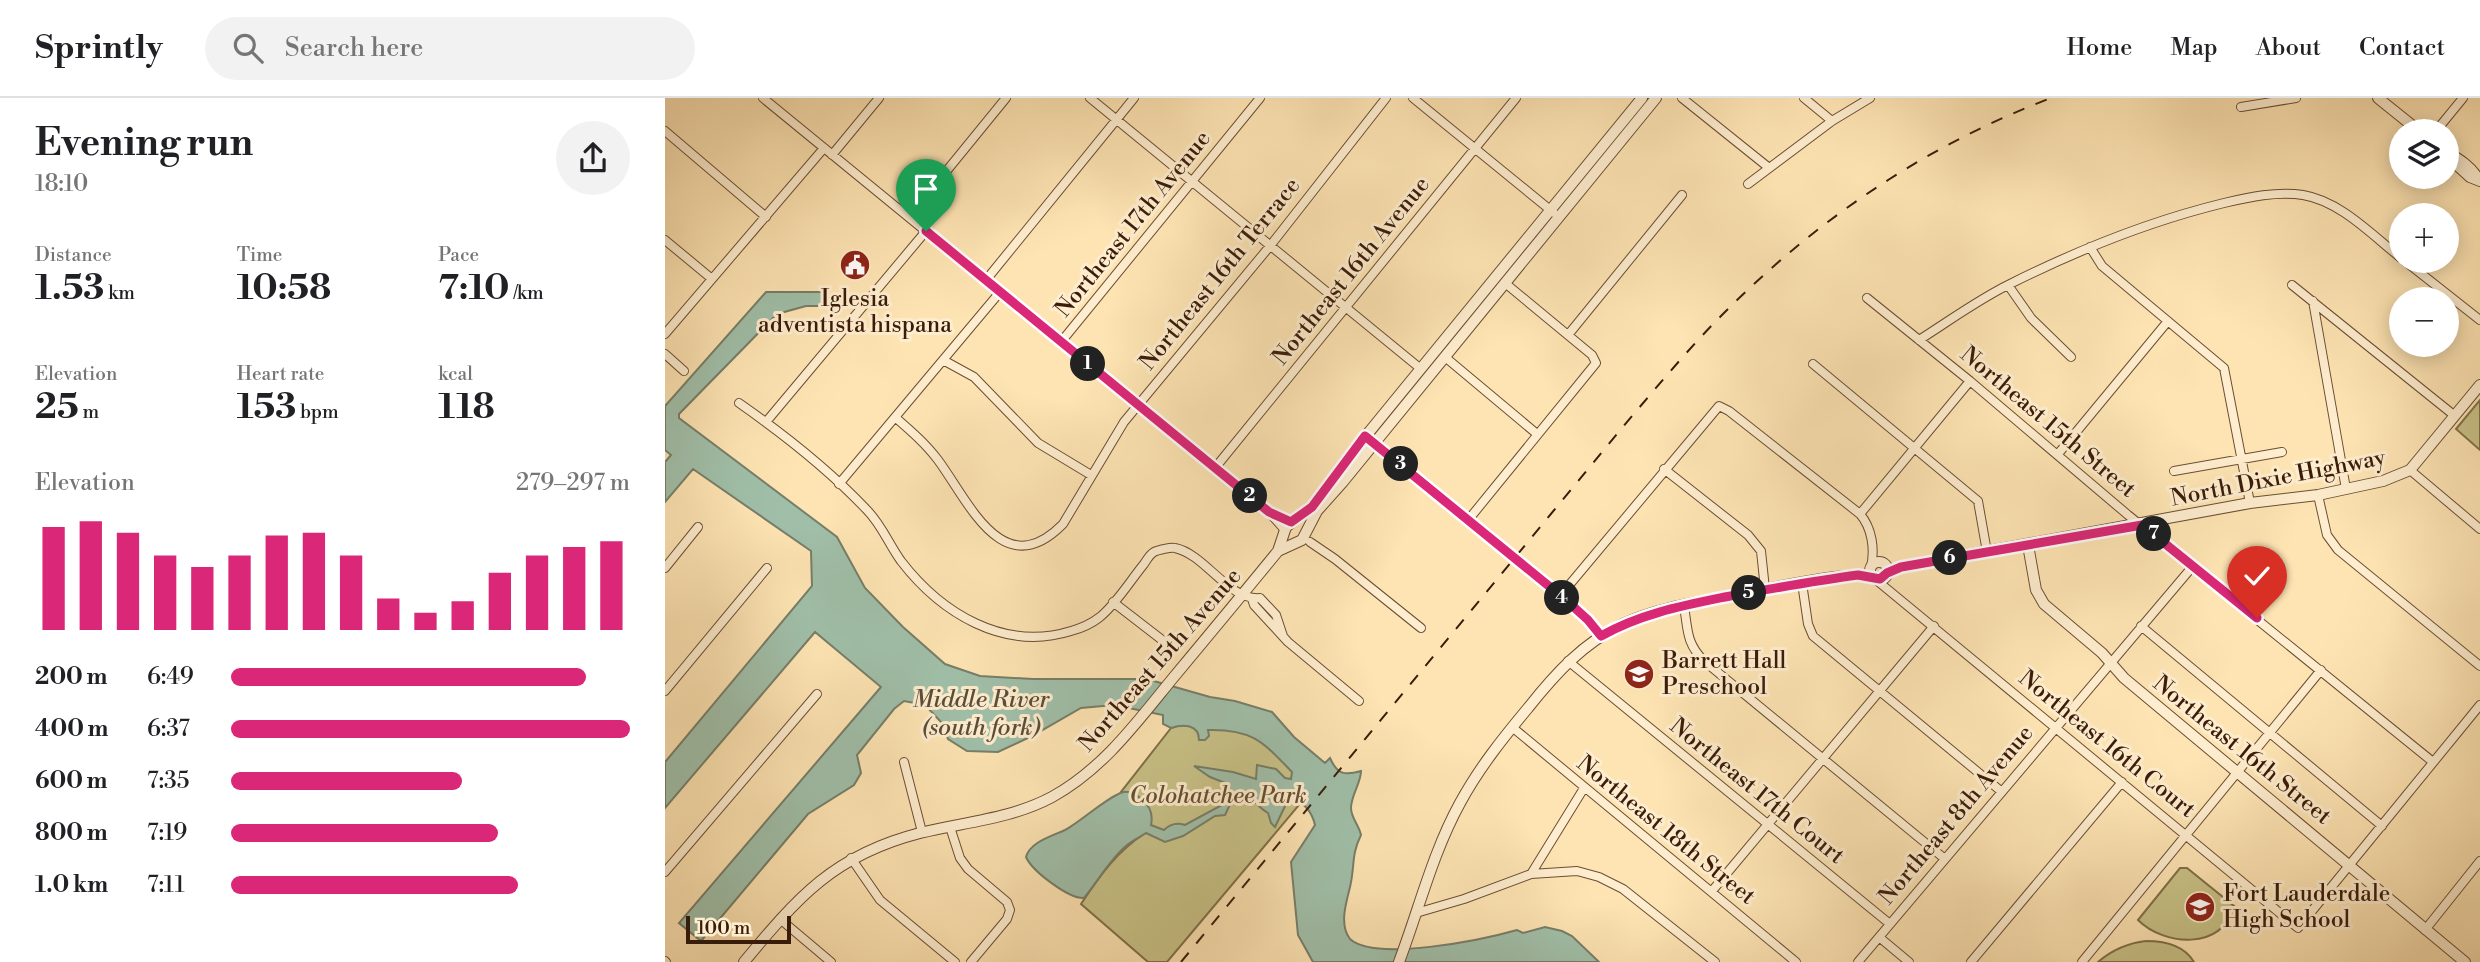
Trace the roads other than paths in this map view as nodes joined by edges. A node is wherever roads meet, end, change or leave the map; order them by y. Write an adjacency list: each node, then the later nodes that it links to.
1 (763, 98): 24 (street)
2 (879, 98): 26 (street)
3 (1006, 98): 35 (street)
4 (1090, 98): 21 (street)
5 (1134, 98): 21 (street)
6 (1260, 98): 30 (street, Northeast 17th Avenue)
7 (1387, 98): 38 (street, Northeast 16th Terrace)
8 (1413, 98): 25 (street)
9 (1516, 98): 25 (street, Northeast 16th Avenue)
10 (1642, 98): 33 (street, Northeast 15th Avenue)
11 (1656, 98): 33 (street, Northeast 15th Avenue)
12 (1682, 98): 28 (street)
13 (1804, 98): 22 (street)
14 (1870, 98): 22 (street)
15 (2296, 98): 18 (street)
16 (2378, 98): 19 (street)
17 (2463, 98): 20 (street)
18 (2241, 107)
19 (2404, 119)
20 (2446, 119)
21 (1116, 120): 30 (street); 43 (street)
22 (1832, 121): 28 (street)
23 (665, 131): 34 (street)
24 (824, 148): 26 (street); 34 (street)
25 (1475, 149): 33 (street); 50 (street, Northeast 16th Avenue)
26 (832, 155): 35 (street)
27 (2459, 166): 29 (street)
28 (1768, 167): 31 (street)
29 (2479, 180)
30 (1193, 182): 38 (street); 56 (street, Northeast 17th Avenue)
31 (1748, 184)
32 (1682, 195): 54 (street)
33 (1555, 213): 44 (street, Northeast 15th Avenue); 62 (street, Northeast 15th Avenue)
34 (766, 216): 42 (street)
35 (909, 217): 36 (street)
36 (926, 231): 43 (street); 70 (street)
37 (665, 240): 42 (street)
38 (1270, 246): 50 (street); 67 (street, Northeast 16th Terrace)
39 (2090, 247): 40 (street); 45 (street); 52 (street)
40 (2389, 248)
41 (2421, 273): 51 (street)
42 (712, 279): 53 (street)
43 (986, 280): 47 (street)
44 (1505, 283): 54 (street); 58 (street, Northeast 15th Avenue)
45 (2008, 285): 55 (street); 59 (street)
46 (2292, 285): 49 (street)
47 (1000, 292): 56 (street); 60 (street)
48 (1867, 298): 55 (street, Northeast 15th Street)
49 (2313, 301): 68 (street); 84 (street)
50 (1345, 308): 62 (street); 78 (street, Northeast 16th Avenue)
51 (2480, 320)
52 (2168, 321): 76 (street); 77 (street)
53 (665, 334)
54 (1568, 335): 71 (street)
55 (1919, 340): 64 (street, Northeast 15th Street)
56 (1061, 342): 67 (street)
57 (665, 354): 63 (street)
58 (1445, 357): 71 (street); 73 (street, Northeast 15th Avenue)
59 (2071, 357)
60 (943, 360): 69 (street); 82 (street)
61 (1813, 364): 74 (street)
62 (1421, 369): 72 (street, Northeast 15th Avenue)
63 (684, 370)
64 (1970, 380): 74 (street); 76 (street, Northeast 15th Street)
65 (2480, 385): 68 (street)
66 (739, 403): 70 (street)
67 (1138, 405): 78 (street); 82 (street, Northeast 16th Terrace)
68 (2455, 415): 80 (street)
69 (896, 418): 82 (street, Northeast 16th Terrace); 83 (street)
70 (766, 422): 83 (street)
71 (1537, 434): 88 (street)
72 (1365, 436): 73 (street); 90 (street, Northeast 15th Avenue)
73 (1374, 443): 88 (street); 93 (street, Northeast 15th Avenue)
74 (1914, 447): 87 (street); 96 (street)
75 (2282, 452): 77 (street)
76 (2058, 454): 89 (street, Northeast 15th Street)
77 (2240, 460): 81 (street); 86 (street)
78 (1215, 468): 90 (street)
79 (1664, 469): 87 (street); 102 (street); 103 (street)
80 (2410, 470): 84 (street, North Dixie Highway); 92 (street)
81 (2174, 471)
82 (1091, 475)
83 (839, 484): 105 (street)
84 (2346, 489): 85 (street, North Dixie Highway)
85 (2319, 495): 86 (street, North Dixie Highway); 114 (street)
86 (2250, 503): 89 (street, North Dixie Highway)
87 (1860, 514): 100 (street)
88 (1469, 519): 103 (street)
89 (2142, 525): 94 (street, North Dixie Highway); 97 (street, Northeast 15th Street)
90 (1289, 526): 93 (street); 93 (street); 95 (street, Northeast 15th Avenue)
91 (698, 527): 98 (street)
92 (2480, 528)
93 (1303, 538): 95 (street, Northeast 15th Avenue); 109 (street)
94 (2028, 545): 96 (street, North Dixie Highway); 113 (street, Northeast 16th Street)
95 (1278, 551): 104 (street, Northeast 15th Avenue)
96 (1987, 552): 100 (street, North Dixie Highway)
97 (2193, 566): 108 (street, Northeast 8th Avenue); 115 (street, Northeast 15th Street)
98 (665, 568)
99 (767, 568): 116 (street)
100 (1878, 571): 101 (street, North Dixie Highway); 107 (street, Northeast 16th Court)
101 (1802, 583): 102 (street, North Dixie Highway); 117 (street)
102 (1765, 589): 106 (street, North Dixie Highway)
103 (1560, 596): 110 (street)
104 (1247, 597): 105 (street); 119 (street); 133 (street, Northeast 15th Avenue)
105 (1113, 602): 111 (street)
106 (1684, 606): 110 (street, North Dixie Highway); 124 (street)
107 (1934, 626): 117 (street); 122 (street, Northeast 16th Court)
108 (2141, 626): 113 (street, Northeast 8th Avenue); 123 (street)
109 (1421, 628)
110 (1601, 636): 112 (street, North Dixie Highway)
111 (1166, 643)
112 (1568, 661): 121 (street, North Dixie Highway); 131 (street, Northeast 17th Court)
113 (2111, 663): 122 (street, Northeast 8th Avenue); 127 (street, Northeast 16th Street)
114 (2480, 666)
115 (2321, 670): 123 (street); 126 (street, Northeast 15th Street)
116 (665, 691)
117 (1879, 692): 124 (street); 130 (street)
118 (817, 694): 140 (street)
119 (1359, 701)
120 (2480, 706): 126 (street)
121 (1512, 727): 129 (street, Northeast 18th Street); 143 (street)
122 (2056, 727): 128 (street, Northeast 16th Court); 130 (street, Northeast 8th Avenue)
123 (2271, 733): 127 (street); 132 (street)
124 (1824, 758): 131 (street); 137 (street)
125 (904, 762): 134 (street)
126 (2434, 762): 132 (street)
127 (2239, 771): 135 (street); 139 (street, Northeast 16th Street)
128 (2122, 782): 135 (street, Northeast 16th Court); 157 (street)
129 (1584, 788): 141 (street); 142 (street, Northeast 18th Street)
130 (2002, 792): 137 (street, Northeast 8th Avenue)
131 (1768, 825): 142 (street); 145 (street, Northeast 17th Court)
132 (2382, 826): 139 (street)
133 (950, 827): 134 (street, Northeast 15th Avenue); 153 (street)
134 (922, 832): 136 (street, Northeast 15th Avenue)
135 (2188, 835): 139 (street, Northeast 16th Court); 158 (street)
136 (851, 859): 144 (street, Northeast 15th Avenue); 152 (street)
137 (1945, 859): 145 (street, Northeast 8th Avenue)
138 (2480, 861): 146 (street)
139 (2350, 864): 146 (street, Northeast 16th Street)
140 (665, 872)
141 (1531, 874): 143 (street); 154 (street)
142 (1712, 891): 149 (street, Northeast 18th Street)
143 (1416, 913): 148 (street)
144 (780, 919): 150 (street, Northeast 15th Avenue); 151 (street)
145 (1890, 924): 147 (street, Northeast 8th Avenue)
146 (2425, 930): 159 (street, Northeast 16th Street)
147 (1879, 937): 155 (street, Northeast 8th Avenue); 156 (street)
148 (1401, 957)
149 (1791, 961)
150 (744, 962)
151 (831, 962)
152 (955, 962)
153 (971, 962)
154 (1715, 962)
155 (1858, 962)
156 (1909, 962)
157 (1971, 962)
158 (2082, 962)
159 (2465, 962)

